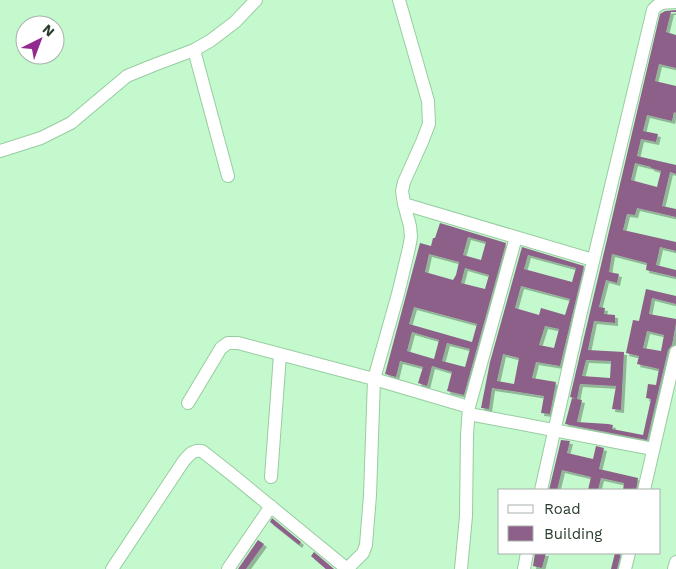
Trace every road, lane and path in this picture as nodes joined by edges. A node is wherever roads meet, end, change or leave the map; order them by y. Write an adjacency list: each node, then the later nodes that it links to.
1 (256, 0): 4 (street)
2 (399, 0): 7 (street)
3 (676, 2): 9 (street)
4 (194, 50): 5 (street); 6 (street)
5 (0, 151)
6 (228, 176)
7 (404, 204): 8 (street); 12 (street)
8 (516, 237): 9 (street); 14 (street)
9 (593, 260): 15 (street)
10 (676, 352): 16 (street)
11 (280, 355): 12 (street); 13 (street); 17 (street)
12 (374, 379): 14 (street); 26 (street)
13 (188, 403)
14 (469, 411): 15 (street); 27 (street)
15 (554, 430): 16 (street); 18 (street)
16 (653, 449): 19 (street)
17 (271, 477)
18 (541, 489)
19 (644, 489)
20 (271, 506): 24 (street); 25 (street); 26 (street)
21 (527, 554): 28 (street)
22 (629, 554): 29 (street)
23 (676, 562): 30 (street)
24 (112, 569)
25 (228, 569)
26 (347, 569)
27 (461, 569)
28 (524, 569)
29 (626, 569)
30 (674, 569)

